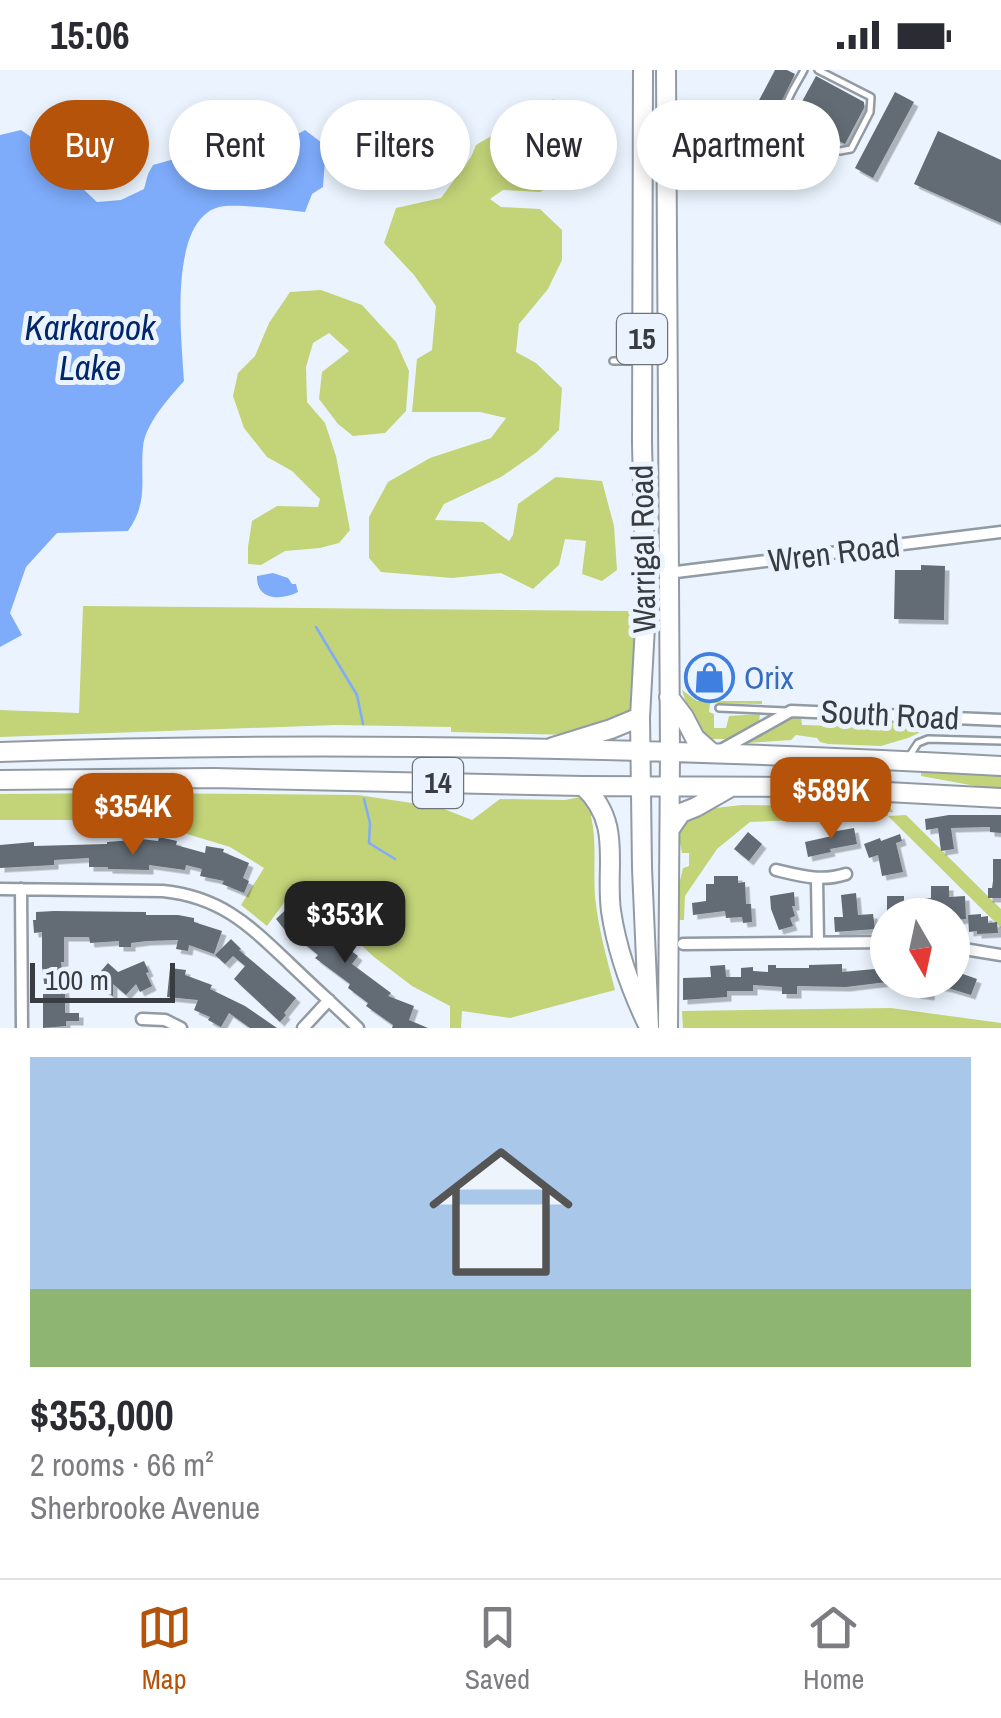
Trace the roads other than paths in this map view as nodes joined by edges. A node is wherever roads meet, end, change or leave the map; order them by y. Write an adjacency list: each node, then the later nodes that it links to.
1 (642, 70): 6 (highway, Warrigal Road / 15)
2 (666, 70): 8 (highway, Warrigal Road / 15)
3 (804, 70): 4 (lane)
4 (818, 70)
5 (613, 361): 6 (lane)
6 (642, 361): 12 (highway, Warrigal Road / 15)
7 (1001, 532): 8 (street, Wren Road)
8 (667, 572): 9 (highway, Warrigal Road / 15)
9 (669, 696): 18 (highway, Warrigal Road / 15); 19 (highway)
10 (719, 708): 11 (lane, South Road)
11 (791, 711): 13 (street, South Road); 19 (street)
12 (640, 717): 15 (highway); 17 (highway, Warrigal Road / 15)
13 (1001, 720)
14 (1001, 741): 20 (lane)
15 (544, 750): 16 (highway, 14); 17 (highway, 14)
16 (0, 752)
17 (641, 752): 18 (highway, South Road / 14); 24 (highway, Warrigal Road / 15)
18 (670, 753): 19 (highway, South Road / 14); 25 (highway, Warrigal Road / 15)
19 (714, 753): 20 (highway, South Road / 14)
20 (908, 759): 21 (highway, South Road / 14)
21 (1001, 766)
22 (0, 780): 23 (highway, 14)
23 (583, 786): 24 (highway, 14); 45 (highway)
24 (641, 786): 25 (highway, 14); 45 (highway, Warrigal Road / 15)
25 (670, 786): 26 (highway, 14); 28 (highway, Warrigal Road / 15)
26 (731, 787): 27 (highway, 14); 28 (highway)
27 (1001, 798)
28 (670, 829): 46 (highway, Warrigal Road / 15)
29 (776, 870): 31 (street)
30 (846, 874): 31 (street)
31 (818, 879): 35 (street)
32 (0, 889): 33 (street)
33 (20, 889): 39 (street); 41 (street)
34 (870, 942): 35 (street)
35 (818, 943): 36 (street)
36 (683, 944)
37 (970, 950): 38 (street)
38 (1001, 955)
39 (329, 1000): 43 (street); 44 (street)
40 (142, 1019): 42 (street)
41 (22, 1028)
42 (180, 1028)
43 (303, 1028)
44 (358, 1028)
45 (650, 1028)
46 (668, 1028)

